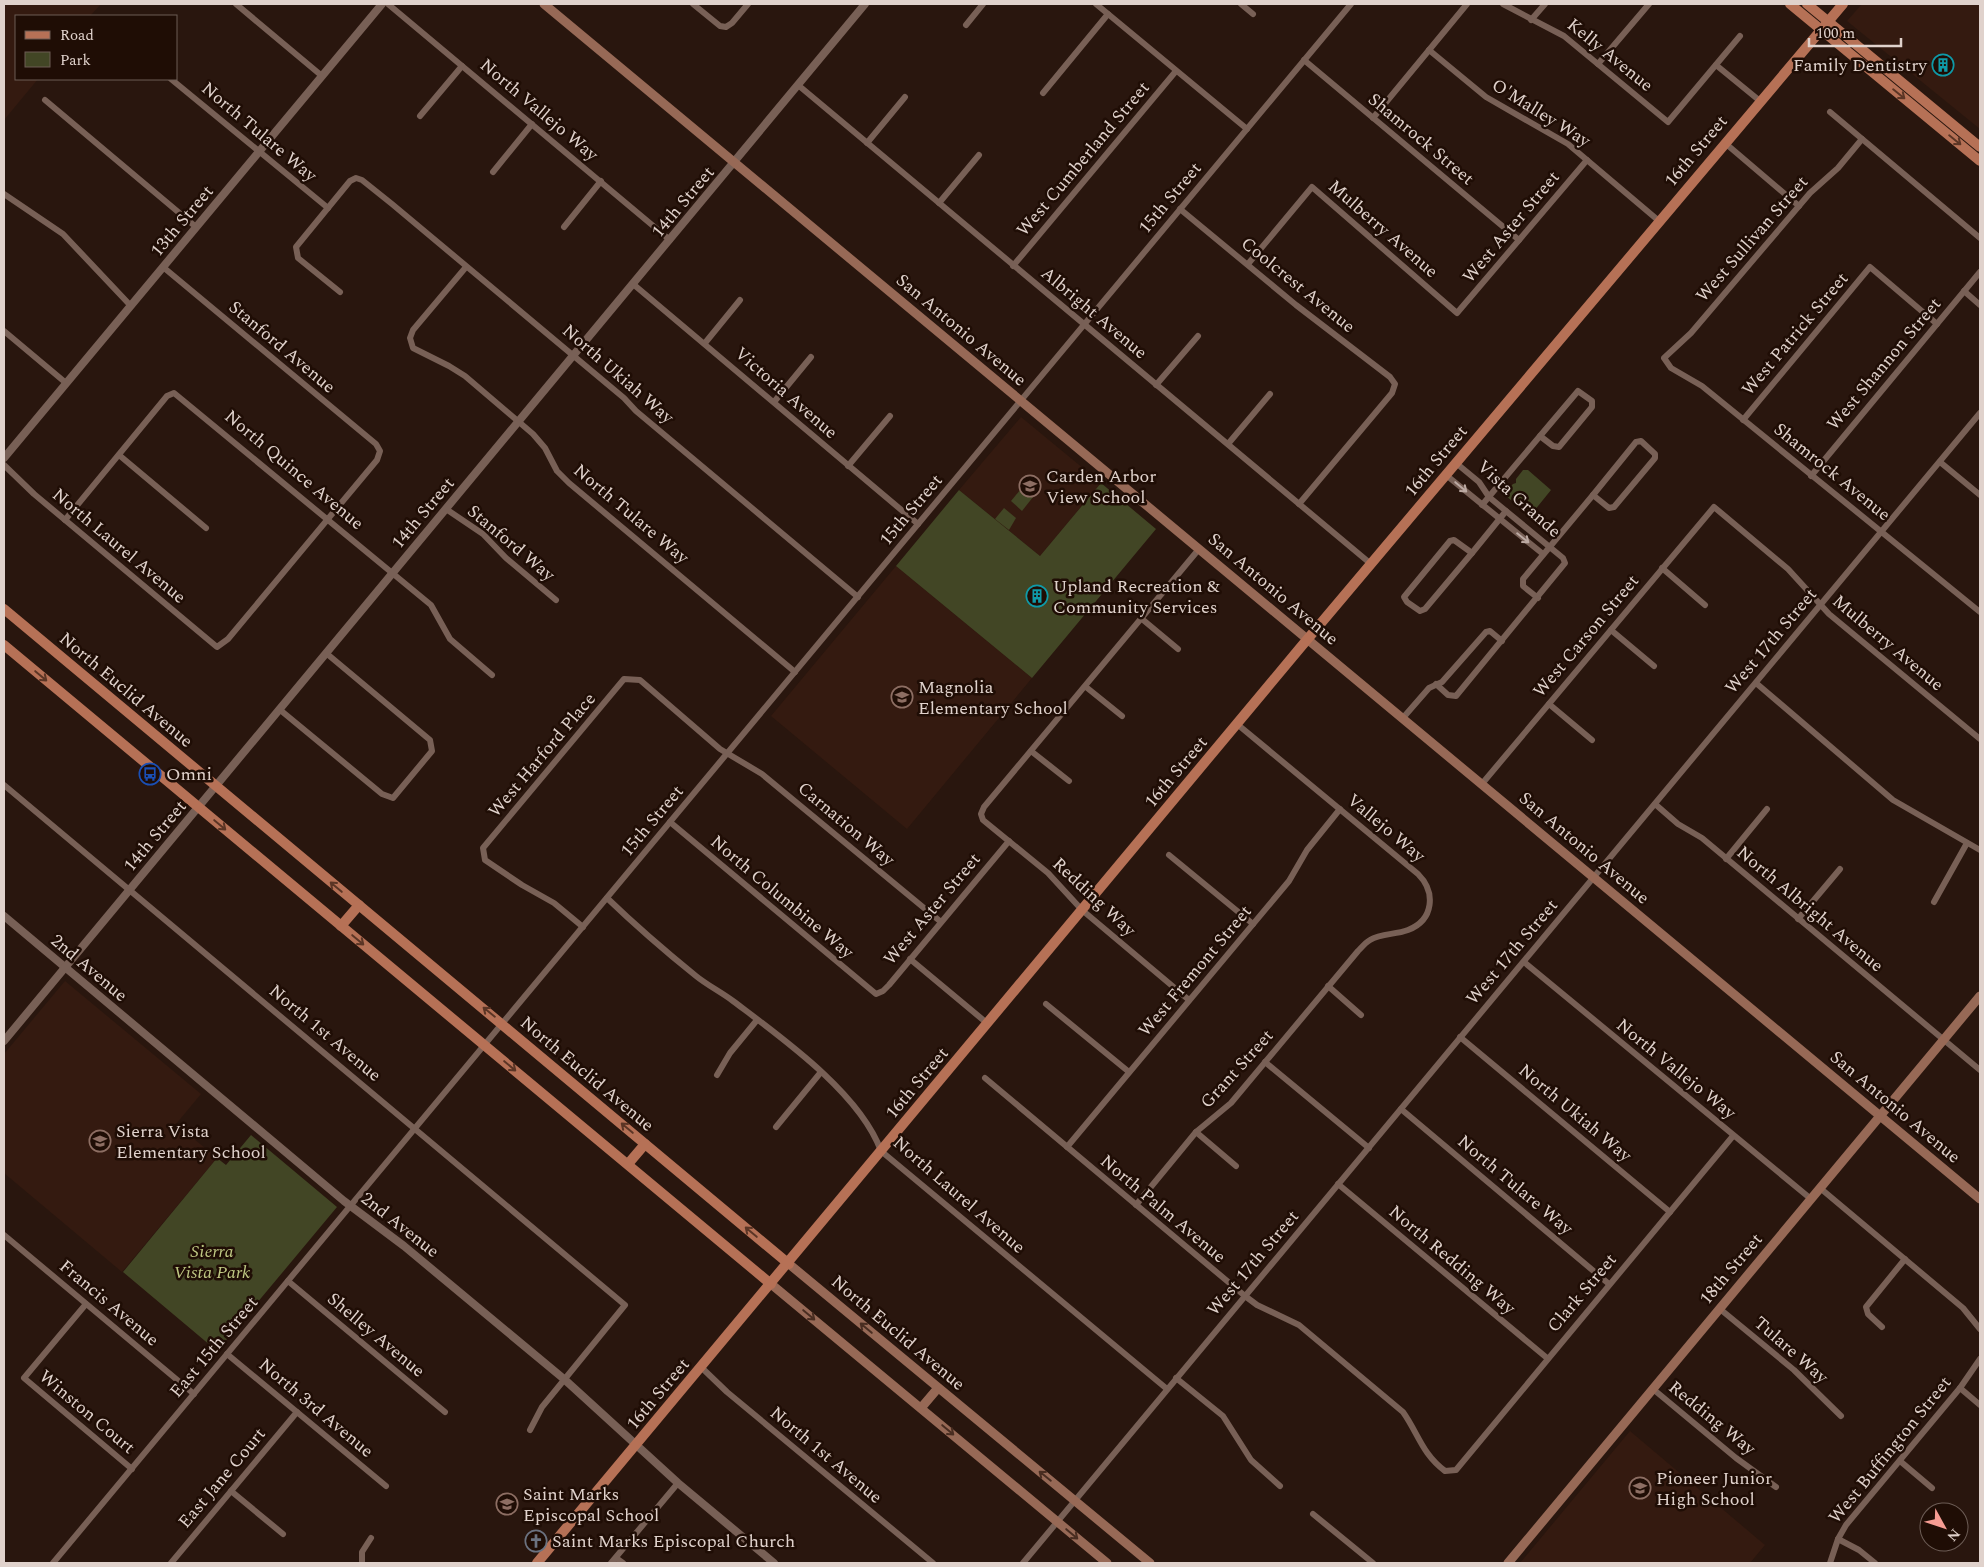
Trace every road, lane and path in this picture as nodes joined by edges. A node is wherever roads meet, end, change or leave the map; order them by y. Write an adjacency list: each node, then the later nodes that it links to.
1 (236, 4): 32 (street)
2 (382, 4): 32 (street, 13th Street)
3 (388, 4): 30 (street, North Vallejo Way)
4 (544, 4): 53 (main road, San Antonio Avenue)
5 (693, 4): 6 (street)
6 (748, 4)
7 (865, 4): 34 (street, 14th Street)
8 (983, 4): 23 (street)
9 (1096, 4): 19 (street)
10 (1241, 4): 20 (street)
11 (1351, 4): 27 (street, 15th Street)
12 (1467, 4): 26 (street)
13 (1503, 4): 21 (street, Kelly Avenue)
14 (1545, 4): 21 (street)
15 (1649, 4): 28 (street)
16 (1790, 4): 24 (main road)
17 (1808, 4): 22 (main road)
18 (1842, 4): 22 (main road, 16th Street)
19 (1108, 14): 31 (street); 35 (street)
20 (1253, 14)
21 (1531, 20): 28 (street, Kelly Avenue)
22 (1828, 21): 24 (main road, 16th Street); 47 (main road)
23 (966, 25)
24 (1821, 30): 38 (main road, 16th Street); 49 (main road, one-way to 49)
25 (1740, 36): 29 (street)
26 (1429, 50): 41 (street); 51 (street, O'Malley Way)
27 (1304, 60): 41 (street, Shamrock Street); 43 (street, 15th Street)
28 (1598, 64): 29 (street, Kelly Avenue)
29 (1716, 64): 38 (street)
30 (462, 66): 40 (street); 42 (street, North Vallejo Way)
31 (1176, 72): 43 (street); 68 (street, West Cumberland Street)
32 (322, 76): 48 (street, 13th Street)
33 (172, 80): 48 (street, North Tulare Way)
34 (798, 85): 45 (street, Albright Avenue); 53 (street, 14th Street)
35 (1042, 92)
36 (905, 97): 45 (street)
37 (45, 100): 62 (street)
38 (1760, 101): 46 (main road, 16th Street)
39 (1830, 112): 44 (street)
40 (420, 116)
41 (1373, 118): 66 (street, Shamrock Street)
42 (532, 124): 54 (street); 55 (street, North Vallejo Way)
43 (1246, 129): 60 (street, 15th Street)
44 (1862, 139): 58 (street, West Sullivan Street); 64 (street)
45 (867, 143): 57 (street, Albright Avenue)
46 (1725, 143): 58 (street); 61 (main road, 16th Street)
47 (1979, 146): 49 (main road)
48 (260, 152): 59 (street, North Tulare Way); 62 (street, 13th Street)
49 (1970, 153): 52 (main road)
50 (979, 155): 57 (street)
51 (1587, 160): 61 (street, O'Malley Way); 66 (street, West Aster Street)
52 (1980, 161)
53 (735, 162): 65 (street, 14th Street); 90 (main road, San Antonio Avenue)
54 (493, 172)
55 (601, 181): 63 (street); 65 (street, North Vallejo Way)
56 (4, 194): 76 (street)
57 (939, 203): 68 (street, Albright Avenue)
58 (1799, 206): 86 (street, West Sullivan Street)
59 (328, 208): 70 (street, North Ukiah Way); 74 (street)
60 (1180, 209): 67 (street, Coolcrest Avenue); 79 (street, 15th Street)
61 (1659, 221): 100 (main road, 16th Street)
62 (196, 227): 69 (street, 13th Street)
63 (564, 227)
64 (1980, 238)
65 (670, 240): 72 (street, 14th Street)
66 (1519, 240): 78 (street, West Aster Street)
67 (1248, 264): 78 (street, Mulberry Avenue); 109 (street, Coolcrest Avenue)
68 (1013, 266): 79 (street, Albright Avenue)
69 (163, 267): 76 (street, 13th Street); 114 (street, Stanford Avenue)
70 (466, 267): 84 (street, North Ukiah Way); 95 (street, North Tulare Way)
71 (1980, 272): 73 (street, West Shannon Street)
72 (633, 284): 83 (street, Victoria Avenue); 84 (street, 14th Street)
73 (1964, 291): 77 (street); 80 (street, West Shannon Street)
74 (340, 292)
75 (740, 300): 83 (street)
76 (130, 305): 87 (street, 13th Street)
77 (1980, 305)
78 (1457, 313)
79 (1084, 324): 88 (street, Albright Avenue); 90 (street, 15th Street)
80 (1937, 324): 94 (street, West Patrick Street); 105 (street, West Shannon Street)
81 (4, 331): 87 (street)
82 (1198, 336): 88 (street)
83 (705, 343): 91 (street, Victoria Avenue)
84 (574, 355): 95 (street, 14th Street); 127 (street, North Ukiah Way)
85 (812, 357): 91 (street)
86 (1664, 358): 94 (street, Shamrock Avenue)
87 (66, 383): 99 (street, 13th Street)
88 (1156, 385): 97 (street, Albright Avenue)
89 (1270, 394): 97 (street)
90 (1021, 401): 117 (street, 15th Street); 121 (main road, San Antonio Avenue)
91 (774, 402): 103 (street, Victoria Avenue)
92 (1980, 413): 101 (street, West 17th Street)
93 (890, 416): 103 (street)
94 (1743, 420): 105 (street, Shamrock Avenue)
95 (518, 422): 112 (street, 14th Street); 142 (street, North Tulare Way)
96 (1540, 436): 96 (street); 108 (street)
97 (1228, 444): 109 (street, Albright Avenue)
98 (119, 455): 114 (street, North Quince Avenue); 116 (street); 118 (street)
99 (4, 458)
100 (1456, 462): 104 (main road, 16th Street); 108 (street, Vista Grande)
101 (1940, 462): 107 (street); 119 (street, West 17th Street)
102 (4, 465): 116 (street, North Laurel Avenue)
103 (848, 466): 117 (street, Victoria Avenue)
104 (1446, 475): 110 (street, Vista Grande, one-way to 110); 124 (main road, 16th Street)
105 (1811, 476): 119 (street, Shamrock Avenue)
106 (1593, 495): 106 (street); 120 (street)
107 (1980, 495)
108 (1489, 497): 110 (street); 113 (street, Vista Grande)
109 (1299, 504): 124 (street, Albright Avenue)
110 (1482, 505): 115 (street, Vista Grande)
111 (1714, 507): 125 (street, West Carson Street); 131 (street, Mulberry Avenue)
112 (446, 509): 126 (street, 14th Street); 129 (street, Stanford Way)
113 (1506, 511): 115 (street); 120 (street, Vista Grande)
114 (328, 518): 116 (street, North Laurel Avenue); 126 (street, North Quince Avenue)
115 (1500, 519): 122 (street); 123 (street, Vista Grande, one-way to 123)
116 (65, 520)
117 (918, 524): 127 (street, 15th Street)
118 (206, 528)
119 (1881, 532): 131 (street, West 17th Street); 133 (street, Shamrock Avenue)
120 (1548, 547): 123 (street); 128 (street, Vista Grande)
121 (1200, 549): 134 (street); 136 (main road, San Antonio Avenue)
122 (1472, 553): 122 (street)
123 (1543, 554): 128 (street)
124 (1371, 564): 136 (main road, 16th Street)
125 (1662, 568): 130 (street); 135 (street, West Carson Street)
126 (393, 572): 140 (street, 14th Street); 143 (street, North Quince Avenue)
127 (858, 596): 142 (street, 15th Street)
128 (1538, 598): 137 (street)
129 (556, 600)
130 (1705, 604)
131 (1820, 606): 144 (street, West 17th Street); 152 (street, Mulberry Avenue)
132 (4, 609): 159 (main road, North Euclid Avenue)
133 (1980, 612)
134 (1142, 619): 139 (street); 146 (street)
135 (1611, 630): 141 (street); 147 (street, West Carson Street)
136 (1308, 639): 150 (main road, San Antonio Avenue); 151 (main road, 16th Street)
137 (1502, 641): 145 (street); 145 (street)
138 (4, 645): 161 (main road, one-way to 161)
139 (1178, 649)
140 (326, 653): 148 (street, 14th Street); 148 (street)
141 (1654, 666)
142 (795, 672): 155 (street, 15th Street)
143 (492, 675)
144 (1756, 683): 160 (street, West 17th Street); 166 (street)
145 (1436, 684): 150 (street)
146 (1086, 686): 149 (street); 154 (street)
147 (1548, 704): 153 (street); 158 (street, West Carson Street)
148 (279, 709): 159 (street, 14th Street)
149 (1122, 716)
150 (1402, 719): 158 (main road, San Antonio Avenue)
151 (1237, 724): 162 (street, Vallejo Way); 176 (main road, 16th Street)
152 (1980, 739)
153 (1592, 740)
154 (1032, 751): 156 (street); 165 (street, Redding Way)
155 (727, 754): 164 (street, 15th Street); 179 (street, Carnation Way); 182 (street, West Harford Place)
156 (1069, 781)
157 (4, 785): 172 (street, North 1st Avenue)
158 (1481, 785): 171 (main road, San Antonio Avenue)
159 (215, 786): 161 (street, 14th Street); 175 (main road, North Euclid Avenue, one-way to 159)
160 (1655, 804): 169 (street, North Albright Avenue); 171 (street, West 17th Street)
161 (198, 806): 172 (street, 14th Street); 181 (main road, one-way to 181)
162 (1340, 809): 180 (street, West Fremont Street); 183 (street, Vallejo Way)
163 (1767, 810): 169 (street)
164 (670, 822): 173 (street, 15th Street); 188 (street, North Columbine Way)
165 (1009, 841): 176 (street, Redding Way); 179 (street, West Aster Street)
166 (1967, 843): 167 (street); 174 (street)
167 (1980, 850)
168 (1169, 855): 180 (street)
169 (1726, 859): 178 (street, North Albright Avenue)
170 (1840, 869): 178 (street)
171 (1594, 878): 185 (street, West 17th Street); 208 (main road, San Antonio Avenue)
172 (130, 889): 186 (street, 14th Street); 210 (street, North 1st Avenue)
173 (607, 898): 182 (street, 15th Street); 193 (street, North Laurel Avenue)
174 (1934, 902)
175 (358, 905): 181 (main road); 194 (main road, North Euclid Avenue, one-way to 175)
176 (1082, 910): 190 (street, Redding Way); 195 (main road, 16th Street)
177 (4, 916): 186 (street, 2nd Avenue)
178 (1798, 919): 198 (street, North Albright Avenue)
179 (941, 922): 184 (street, West Aster Street)
180 (1253, 924): 190 (street, West Fremont Street)
181 (341, 926): 200 (main road, one-way to 200)
182 (583, 927): 194 (street, 15th Street)
183 (1358, 950): 187 (street, Grant Street)
184 (910, 959): 188 (street, West Aster Street); 195 (street)
185 (1524, 962): 197 (street, West 17th Street); 212 (street, North Vallejo Way)
186 (65, 967): 199 (street, 14th Street); 224 (street, 2nd Avenue)
187 (1328, 986): 192 (street); 201 (street, Grant Street)
188 (876, 994)
189 (1980, 996): 198 (main road, 18th Street)
190 (1189, 1000): 204 (street, West Fremont Street)
191 (1046, 1004): 204 (street)
192 (1361, 1014)
193 (757, 1020): 203 (street, North Laurel Avenue); 205 (street)
194 (503, 1024): 196 (street, 15th Street); 213 (main road, North Euclid Avenue, one-way to 194)
195 (988, 1024): 216 (main road, 16th Street)
196 (493, 1034): 200 (street, East 15th Street)
197 (1460, 1037): 207 (street, West 17th Street); 225 (street, North Ukiah Way)
198 (1944, 1040): 202 (street, North Albright Avenue); 208 (main road, 18th Street)
199 (4, 1041)
200 (485, 1045): 210 (street, East 15th Street); 217 (main road, one-way to 217)
201 (1265, 1062): 211 (street, Grant Street); 215 (street)
202 (1980, 1070)
203 (821, 1072): 209 (street); 216 (street, North Laurel Avenue)
204 (1129, 1072): 214 (street, West Fremont Street)
205 (717, 1075)
206 (985, 1078): 214 (street, North Palm Avenue)
207 (1401, 1109): 215 (street, West 17th Street); 231 (street, North Tulare Way)
208 (1880, 1116): 220 (main road, 18th Street); 222 (main road, San Antonio Avenue)
209 (776, 1127)
210 (416, 1128): 224 (street, East 15th Street); 242 (street, North 1st Avenue)
211 (1196, 1132): 218 (street); 223 (street, Grant Street)
212 (1733, 1136): 221 (street, North Vallejo Way); 225 (street, Clark Street)
213 (645, 1144): 217 (main road); 228 (main road, North Euclid Avenue, one-way to 213)
214 (1067, 1147): 223 (street, North Palm Avenue)
215 (1369, 1148): 219 (street, West 17th Street)
216 (881, 1151): 228 (main road, 16th Street); 245 (street, North Laurel Avenue)
217 (628, 1164): 230 (main road)
218 (1236, 1166)
219 (1338, 1184): 232 (street, West 17th Street); 238 (street, North Redding Way)
220 (1820, 1188): 221 (main road, 18th Street); 227 (street)
221 (1811, 1199): 234 (main road, 18th Street)
222 (1980, 1200)
223 (1136, 1205): 232 (street, North Palm Avenue)
224 (351, 1206): 229 (street, East 15th Street); 242 (street, 2nd Avenue)
225 (1670, 1212): 231 (street, Clark Street)
226 (4, 1235): 233 (street, Francis Avenue)
227 (1905, 1259): 235 (street); 236 (street)
228 (789, 1264): 230 (main road, 16th Street); 243 (main road, North Euclid Avenue, one-way to 228)
229 (288, 1281): 237 (street, East 15th Street); 251 (street, Shelley Avenue)
230 (772, 1284): 240 (main road, 16th Street); 249 (main road, one-way to 249)
231 (1609, 1284): 238 (street, Clark Street)
232 (1245, 1296): 241 (street, West 17th Street); 257 (street, North Palm Avenue)
233 (86, 1304): 247 (street, Francis Avenue); 256 (street, Winston Court)
234 (1720, 1309): 246 (main road, 18th Street); 252 (street, Tulare Way)
235 (1882, 1327)
236 (1980, 1329)
237 (227, 1354): 247 (street, East 15th Street); 250 (street, North 3rd Avenue)
238 (1547, 1358): 257 (street, Clark Street)
239 (1980, 1359): 244 (street, West Buffington Street)
240 (702, 1368): 254 (main road, 16th Street); 277 (street, North 1st Avenue)
241 (1176, 1378): 245 (street, West 17th Street); 260 (street)
242 (564, 1379): 253 (street); 254 (street, 2nd Avenue)
243 (938, 1388): 249 (main road); 264 (main road, North Euclid Avenue, one-way to 243)
244 (1960, 1388): 248 (street); 255 (street, West Buffington Street)
245 (1167, 1389): 264 (street, West 17th Street)
246 (1653, 1389): 261 (street, Redding Way); 282 (main road, 18th Street)
247 (194, 1394): 256 (street, East 15th Street)
248 (1980, 1405)
249 (922, 1408): 266 (main road, one-way to 266)
250 (297, 1412): 259 (street, North 3rd Avenue); 263 (street, East Jane Court)
251 (446, 1412)
252 (1841, 1416)
253 (530, 1430)
254 (637, 1444): 258 (street, 2nd Avenue); 274 (main road, 16th Street)
255 (1900, 1461): 262 (street); 269 (street, West Buffington Street)
256 (132, 1469): 271 (street, East 15th Street)
257 (1456, 1470)
258 (678, 1483): 270 (street); 276 (street, 2nd Avenue)
259 (386, 1486)
260 (1280, 1486)
261 (1776, 1488)
262 (1932, 1488)
263 (231, 1491): 267 (street); 272 (street, East Jane Court)
264 (1075, 1500): 266 (street, West 17th Street); 280 (main road, North Euclid Avenue)
265 (1313, 1514): 281 (street)
266 (1057, 1522): 278 (street, West 17th Street); 279 (main road, one-way to 279)
267 (282, 1534)
268 (371, 1538): 273 (street)
269 (1838, 1539): 283 (street, West Buffington Street); 284 (street)
270 (613, 1560): 275 (street)
271 (53, 1563)
272 (171, 1563)
273 (362, 1563)
274 (537, 1563)
275 (623, 1563)
276 (774, 1563)
277 (933, 1563)
278 (1022, 1563)
279 (1107, 1563)
280 (1150, 1563)
281 (1372, 1563)
282 (1508, 1563)
283 (1830, 1563)
284 (1875, 1563)

